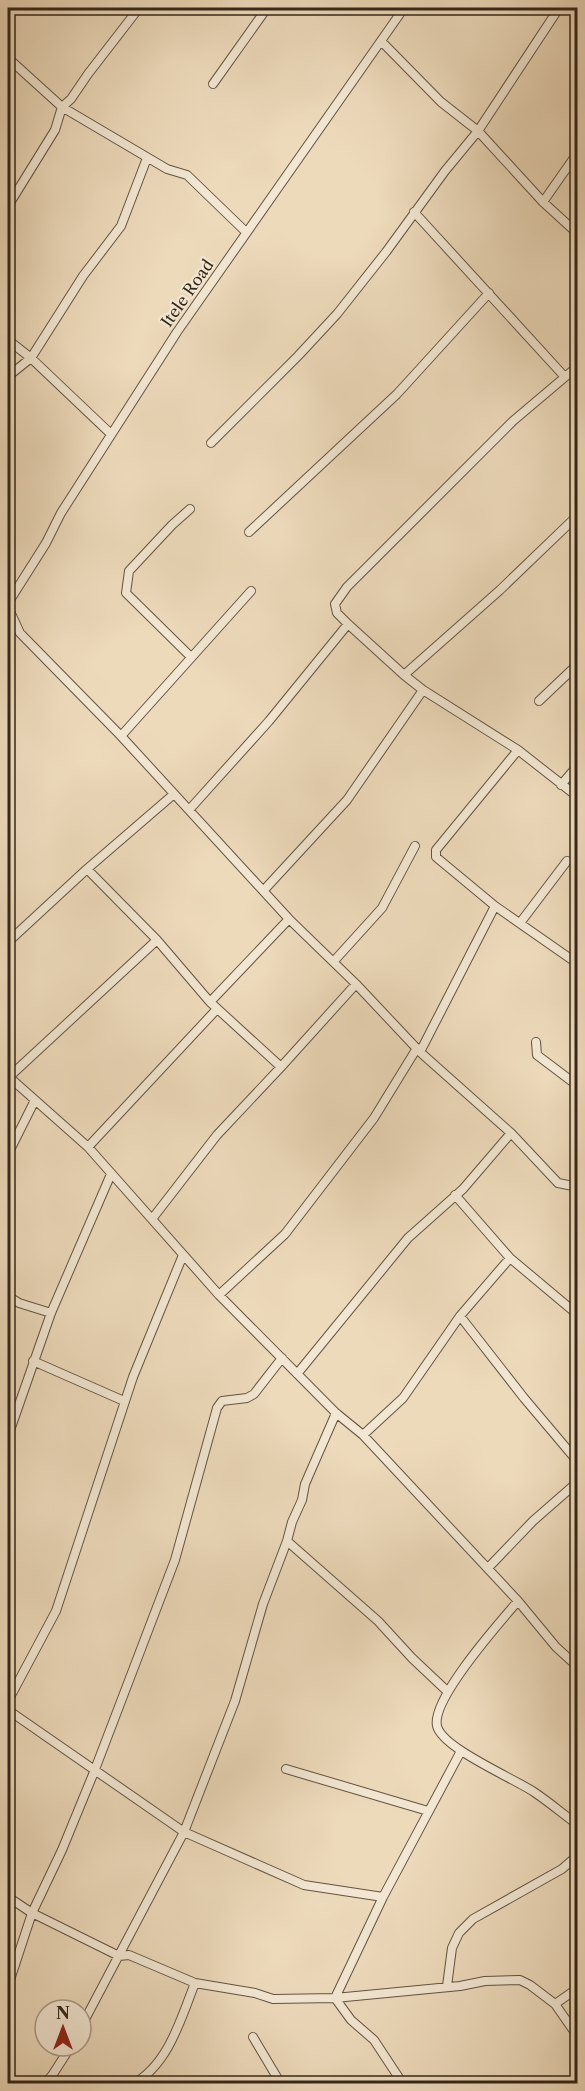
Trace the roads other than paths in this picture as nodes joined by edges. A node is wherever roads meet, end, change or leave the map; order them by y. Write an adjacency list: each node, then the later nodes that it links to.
1 (11, 8): 6 (street)
2 (139, 8): 10 (street)
3 (267, 8): 9 (street)
4 (404, 8): 7 (street, Itele Road)
5 (559, 8): 11 (street)
6 (8, 13)
7 (381, 41): 11 (street); 17 (street, Itele Road)
8 (8, 58): 10 (street)
9 (213, 84)
10 (62, 108): 13 (street); 15 (street)
11 (478, 131): 14 (street); 16 (street)
12 (578, 152): 14 (street)
13 (147, 158): 17 (street); 21 (street)
14 (543, 202): 18 (street)
15 (8, 207)
16 (414, 212): 19 (street); 26 (street)
17 (246, 232): 25 (street, Itele Road)
18 (578, 234)
19 (489, 293): 23 (street); 29 (street)
20 (8, 340): 21 (street)
21 (31, 358): 24 (street); 25 (street)
22 (578, 366): 23 (street)
23 (564, 376): 32 (street)
24 (8, 381)
25 (111, 434): 31 (street, Itele Road)
26 (211, 443)
27 (190, 508): 33 (street)
28 (578, 515): 35 (street)
29 (249, 532)
30 (251, 591): 33 (street)
31 (8, 605): 38 (street)
32 (348, 624): 35 (street); 44 (street)
33 (191, 657): 38 (street)
34 (578, 664): 37 (street)
35 (404, 675): 36 (street)
36 (423, 690): 39 (street); 48 (street)
37 (539, 701)
38 (121, 736): 42 (street)
39 (518, 750): 41 (street); 49 (street)
40 (578, 765): 41 (street)
41 (561, 785): 43 (street)
42 (174, 794): 44 (street); 47 (street)
43 (578, 797)
44 (189, 810): 48 (street)
45 (415, 846): 54 (street)
46 (567, 861): 51 (street)
47 (87, 869): 52 (street); 53 (street)
48 (264, 890): 50 (street)
49 (495, 906): 51 (street); 59 (street)
50 (289, 919): 54 (street); 57 (street)
51 (520, 923): 55 (street)
52 (157, 940): 57 (street); 61 (street)
53 (8, 942)
54 (334, 961): 56 (street)
55 (578, 964)
56 (356, 984): 59 (street); 60 (street)
57 (214, 1005): 60 (street); 65 (street)
58 (536, 1042): 62 (street)
59 (418, 1050): 64 (street); 73 (street)
60 (281, 1067): 70 (street)
61 (8, 1077): 63 (street)
62 (578, 1086)
63 (36, 1100): 65 (street); 66 (street)
64 (511, 1133): 68 (street); 69 (street)
65 (88, 1147): 67 (street)
66 (8, 1154)
67 (111, 1174): 70 (street); 75 (street)
68 (578, 1187)
69 (455, 1195): 72 (street); 80 (street)
70 (152, 1219): 71 (street)
71 (183, 1255): 73 (street); 81 (street)
72 (510, 1258): 76 (street); 77 (street)
73 (219, 1295): 78 (street)
74 (8, 1296): 75 (street)
75 (51, 1313): 79 (street)
76 (578, 1315)
77 (460, 1316): 84 (street); 85 (street)
78 (282, 1358): 80 (street); 96 (street)
79 (33, 1361): 81 (street); 83 (street)
80 (297, 1374): 82 (street)
81 (124, 1401): 92 (street)
82 (336, 1413): 84 (street); 87 (street)
83 (8, 1436)
84 (363, 1436): 88 (street)
85 (578, 1462)
86 (578, 1479): 88 (street)
87 (287, 1541): 91 (street); 99 (street)
88 (488, 1568): 89 (street)
89 (518, 1601): 90 (street); 91 (street)
90 (578, 1667)
91 (448, 1692): 94 (street)
92 (8, 1701)
93 (8, 1710): 96 (street)
94 (461, 1751): 97 (street); 98 (street)
95 (286, 1769): 97 (street)
96 (94, 1772): 99 (street); 103 (street)
97 (428, 1811): 102 (street)
98 (578, 1826)
99 (184, 1832): 102 (street); 104 (street)
100 (578, 1855): 107 (street)
101 (8, 1897): 103 (street)
102 (383, 1897): 109 (street)
103 (32, 1912): 104 (street); 106 (street)
104 (119, 1956): 105 (street); 111 (street)
105 (195, 1983): 109 (street); 116 (street)
106 (8, 1986)
107 (447, 1986): 109 (street); 110 (street)
108 (578, 1988): 110 (street)
109 (335, 1998): 118 (street)
110 (555, 2004): 113 (street)
111 (93, 2005)
112 (253, 2037): 117 (street)
113 (578, 2037)
114 (64, 2058): 115 (street)
115 (45, 2084)
116 (133, 2084)
117 (281, 2084)
118 (403, 2084)

